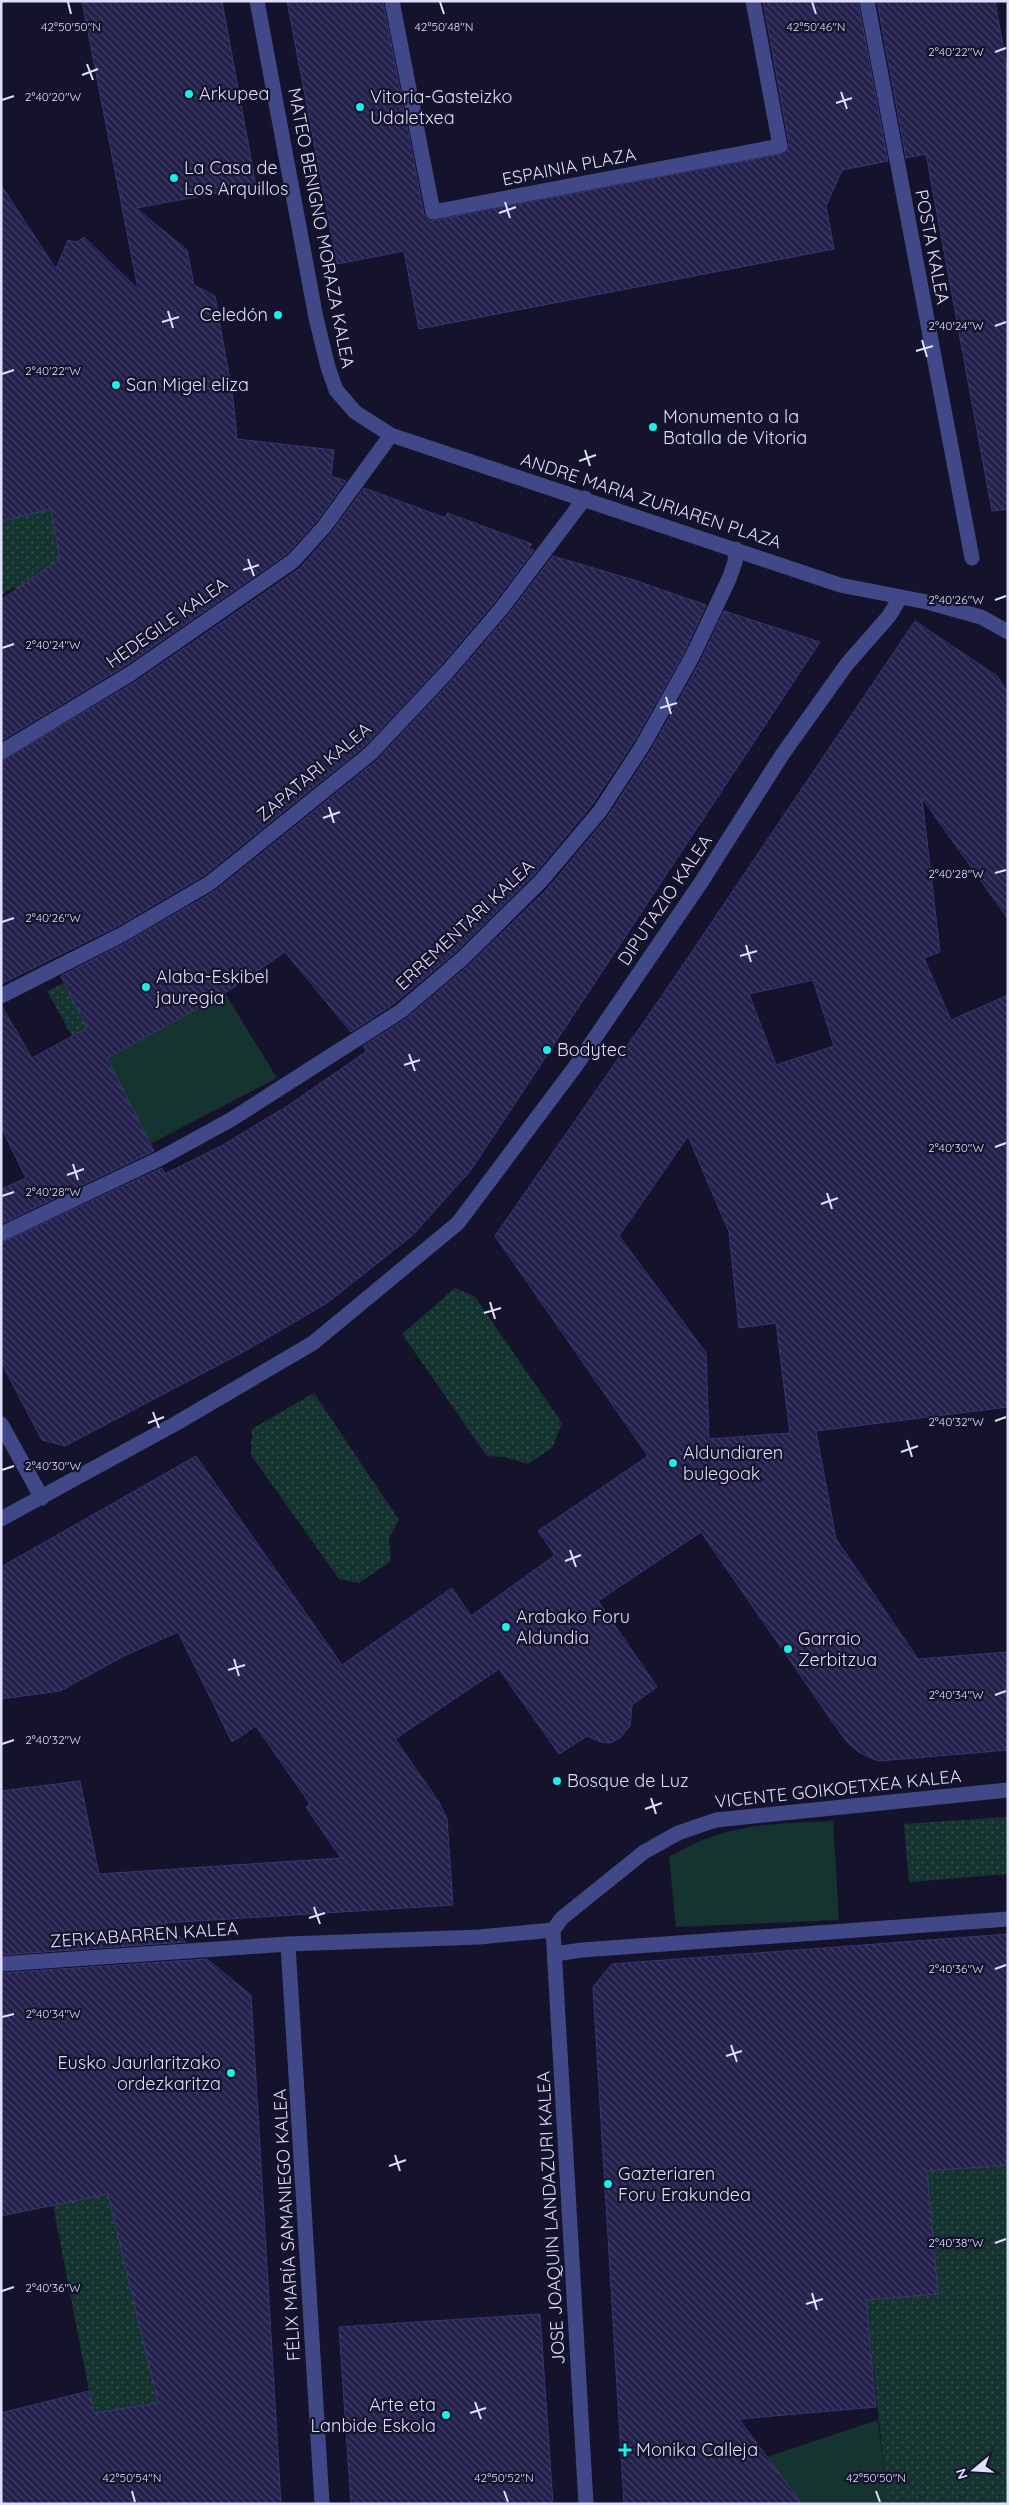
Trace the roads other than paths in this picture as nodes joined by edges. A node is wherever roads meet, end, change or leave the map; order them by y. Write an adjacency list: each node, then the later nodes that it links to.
1 (257, 1): 5 (street, MATEO BENIGNO MORAZA KALEA)
2 (392, 1): 3 (street, ESPAINIA PLAZA)
3 (753, 1)
4 (867, 1): 8 (street, POSTA KALEA)
5 (391, 435): 6 (street, ANDRE MARIA ZURIAREN PLAZA); 11 (street, HEDEGILE KALEA)
6 (585, 498): 7 (street, ANDRE MARIA ZURIAREN PLAZA); 12 (street, ZAPATARI KALEA)
7 (736, 549): 9 (street, ANDRE MARIA ZURIAREN PLAZA); 13 (street, ERREMENTARI KALEA)
8 (972, 558)
9 (900, 598): 10 (street, ANDRE MARIA ZURIAREN PLAZA); 15 (street, DIPUTAZIO KALEA)
10 (1008, 632)
11 (1, 752)
12 (1, 996)
13 (1, 1234)
14 (1, 1424): 15 (street)
15 (42, 1498): 16 (street, DIPUTAZIO KALEA)
16 (1, 1518)
17 (1008, 1790): 19 (street, VICENTE GOIKOETXEA KALEA)
18 (1008, 1919): 21 (street)
19 (553, 1930): 20 (street); 21 (street, JOSE JOAQUIN LANDAZURI KALEA)
20 (288, 1944): 22 (street, ZERKABARREN KALEA); 23 (street, FÉLIX MARÍA SAMANIEGO KALEA)
21 (554, 1954): 24 (street, JOSE JOAQUIN LANDAZURI KALEA)
22 (1, 1964)
23 (322, 2504)
24 (586, 2504)

